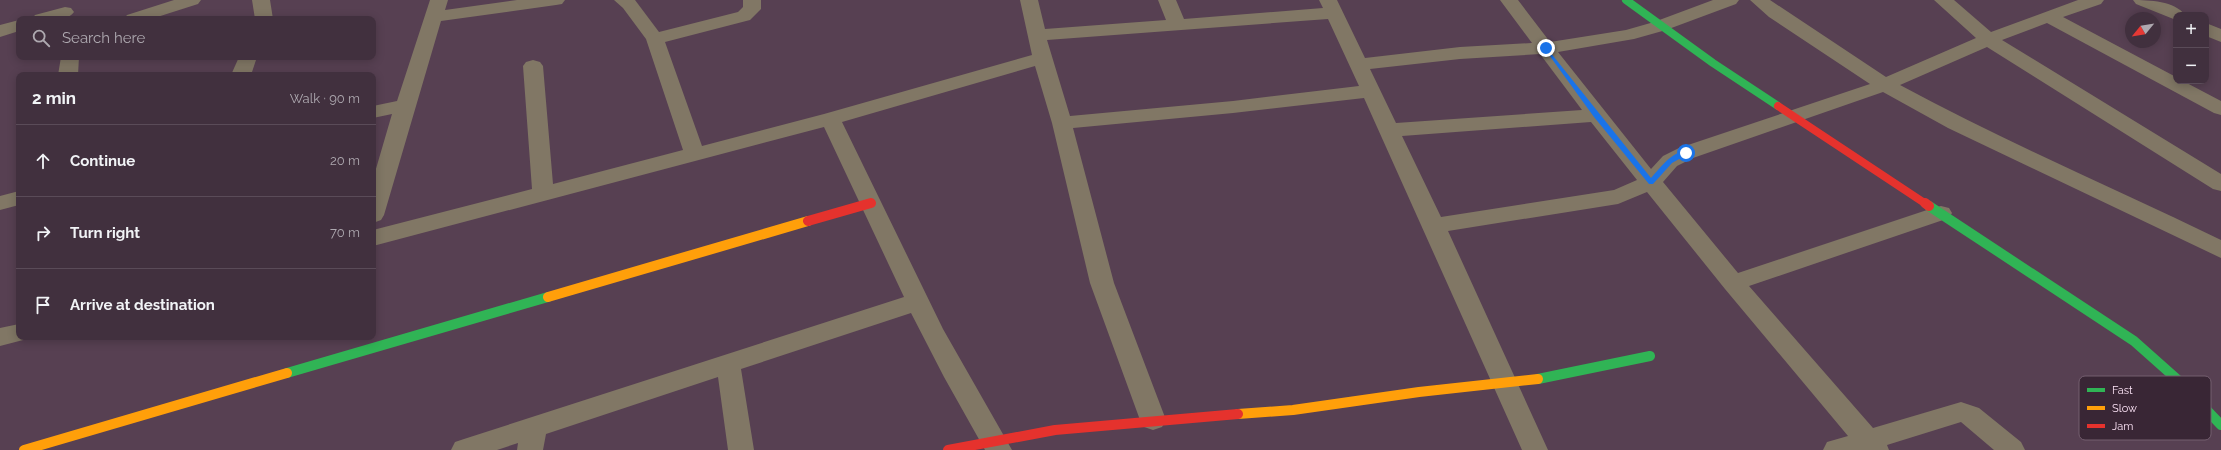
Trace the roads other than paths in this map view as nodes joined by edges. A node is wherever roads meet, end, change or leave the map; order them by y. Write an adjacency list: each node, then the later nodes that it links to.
1 (192, 0): 21 (street)
2 (261, 0): 22 (street)
3 (556, 0): 16 (street)
4 (623, 0): 32 (street)
5 (752, 0): 32 (street)
6 (1029, 0): 30 (street)
7 (1167, 0): 24 (street)
8 (1509, 0): 34 (street)
9 (1626, 0): 25 (street)
10 (1730, 0): 25 (street)
11 (1759, 0): 42 (street)
12 (1943, 0): 18 (street)
13 (2095, 0): 23 (street)
14 (2142, 0): 19 (street)
15 (1331, 6): 24 (street); 38 (street)
16 (436, 9): 44 (street)
17 (64, 10): 20 (street)
18 (1960, 13): 29 (street); 33 (street)
19 (2173, 14)
20 (49, 16)
21 (141, 16)
22 (264, 16)
23 (2047, 16): 29 (street); 45 (street)
24 (1176, 25): 30 (street)
25 (1660, 26): 34 (street); 48 (street)
26 (16, 27): 28 (street)
27 (2209, 30): 31 (street)
28 (0, 31)
29 (2008, 32): 33 (street)
30 (1038, 35): 35 (street)
31 (2221, 36)
32 (655, 39): 52 (street)
33 (1989, 40): 42 (street); 54 (street)
34 (1546, 48): 38 (street); 47 (street)
35 (1042, 58): 49 (street); 50 (street)
36 (70, 60): 40 (street)
37 (247, 60): 41 (street)
38 (1358, 65): 43 (street)
39 (533, 66): 55 (street)
40 (68, 72)
41 (242, 72)
42 (1885, 85): 48 (street); 63 (street)
43 (1371, 91): 50 (street); 51 (street)
44 (405, 105): 46 (street); 59 (street)
45 (2221, 109)
46 (376, 111)
47 (1596, 115): 51 (street); 53 (street)
48 (1793, 116): 53 (street); 60 (street)
49 (830, 119): 52 (street); 58 (street)
50 (1062, 123): 73 (street)
51 (1389, 130): 61 (street)
52 (694, 154): 55 (street)
53 (1651, 182): 61 (street); 64 (street)
54 (2221, 184)
55 (543, 194): 62 (street)
56 (16, 199): 57 (street)
57 (0, 203)
58 (872, 203): 65 (street); 78 (street)
59 (376, 205)
60 (1941, 213): 64 (street); 70 (street)
61 (1434, 226): 71 (street)
62 (376, 237)
63 (2221, 250)
64 (1733, 283): 77 (street)
65 (917, 302): 69 (street); 76 (street)
66 (16, 334): 67 (street)
67 (0, 338)
68 (1650, 356): 71 (street)
69 (728, 364): 75 (street); 80 (street)
70 (2175, 376)
71 (1504, 383): 73 (street); 82 (street)
72 (2211, 413): 74 (street)
73 (1153, 420): 76 (street)
74 (2220, 422)
75 (532, 439): 79 (street)
76 (996, 444): 81 (street)
77 (1873, 446): 83 (street); 84 (street)
78 (24, 450)
79 (464, 450)
80 (741, 450)
81 (948, 450)
82 (1535, 450)
83 (1836, 450)
84 (2012, 450)

